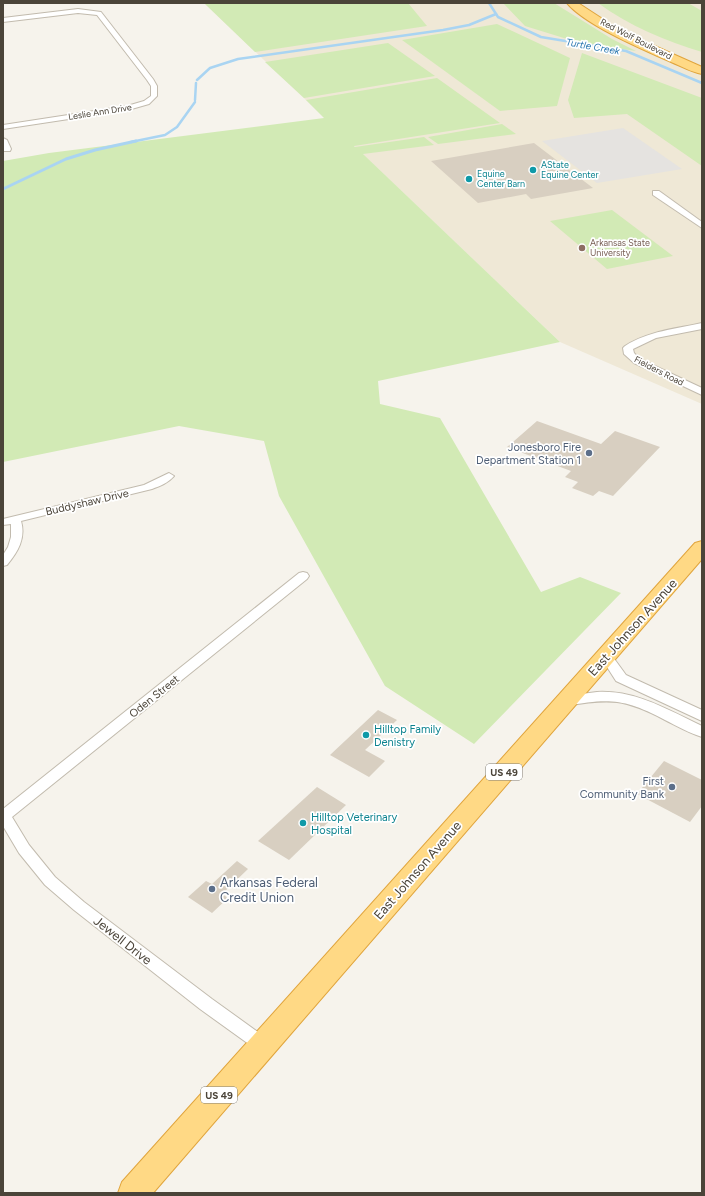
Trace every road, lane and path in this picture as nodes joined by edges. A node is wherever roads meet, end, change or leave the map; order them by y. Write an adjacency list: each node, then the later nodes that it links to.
1 (572, 3): 5 (highway, Red Wolf Boulevard)
2 (581, 3): 4 (highway, Red Wolf Boulevard)
3 (3, 20): 6 (street, Leslie Ann Drive)
4 (702, 66)
5 (702, 71)
6 (3, 127)
7 (3, 140): 8 (street)
8 (7, 149)
9 (656, 193): 10 (street)
10 (702, 226)
11 (702, 326): 12 (street, Fielders Road)
12 (702, 392)
13 (169, 476): 14 (street, Buddyshaw Drive)
14 (15, 519): 15 (street, Buddyshaw Drive); 17 (street)
15 (3, 522)
16 (702, 548): 19 (highway, East Johnson Avenue / US 49)
17 (3, 562)
18 (303, 576): 23 (street, Oden Street)
19 (606, 656): 20 (highway, East Johnson Avenue / US 49); 21 (street)
20 (566, 701): 22 (street); 24 (highway, East Johnson Avenue / US 49)
21 (702, 716)
22 (702, 732)
23 (4, 815): 24 (street, Jewell Drive)
24 (263, 1045): 25 (highway, East Johnson Avenue / US 49)
25 (133, 1193)

